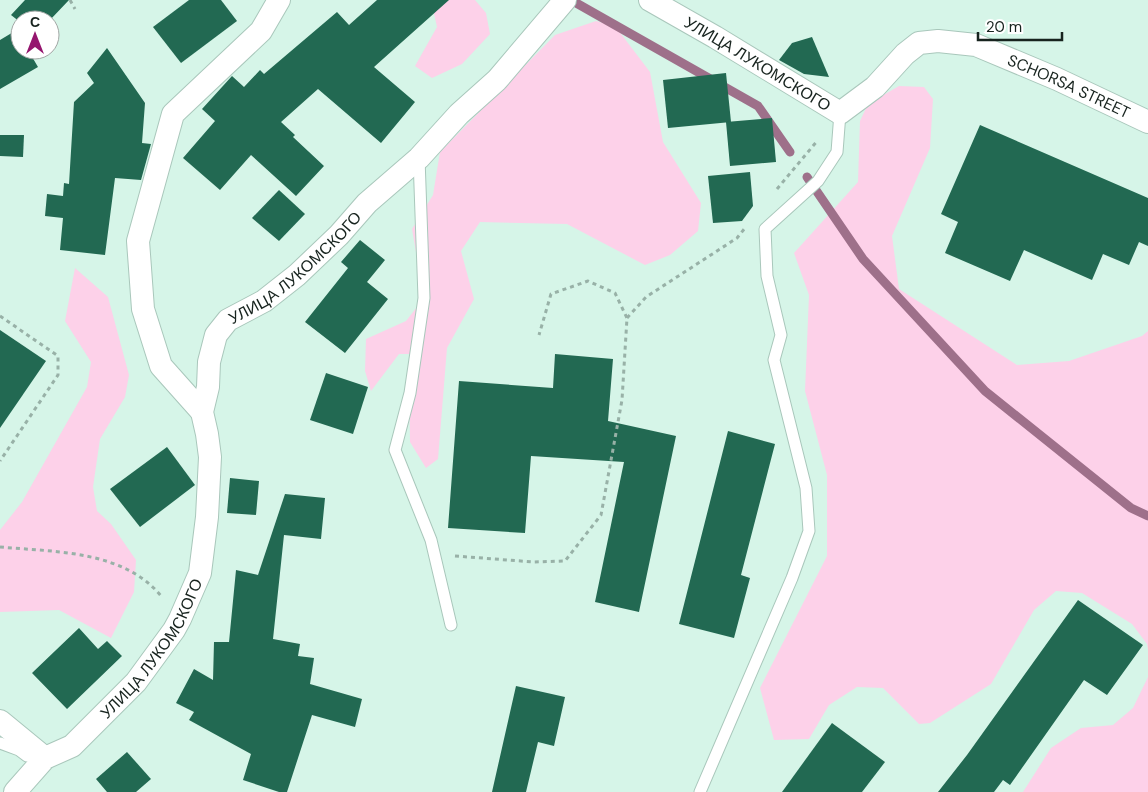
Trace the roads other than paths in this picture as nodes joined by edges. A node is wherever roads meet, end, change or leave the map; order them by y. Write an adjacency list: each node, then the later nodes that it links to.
1 (279, 0): 7 (street)
2 (650, 0): 4 (street, УЛИЦА ЛУКОМСКОГО)
3 (560, 6): 6 (street, УЛИЦА ЛУКОМСКОГО)
4 (840, 112): 5 (street, SCHORSA STREET); 13 (lane)
5 (1148, 122)
6 (419, 158): 7 (street, УЛИЦА ЛУКОМСКОГО); 8 (lane)
7 (202, 412): 11 (street, УЛИЦА ЛУКОМСКОГО)
8 (451, 625)
9 (0, 722): 11 (street)
10 (0, 743): 11 (lane)
11 (42, 762): 12 (street)
12 (15, 792)
13 (700, 792)

